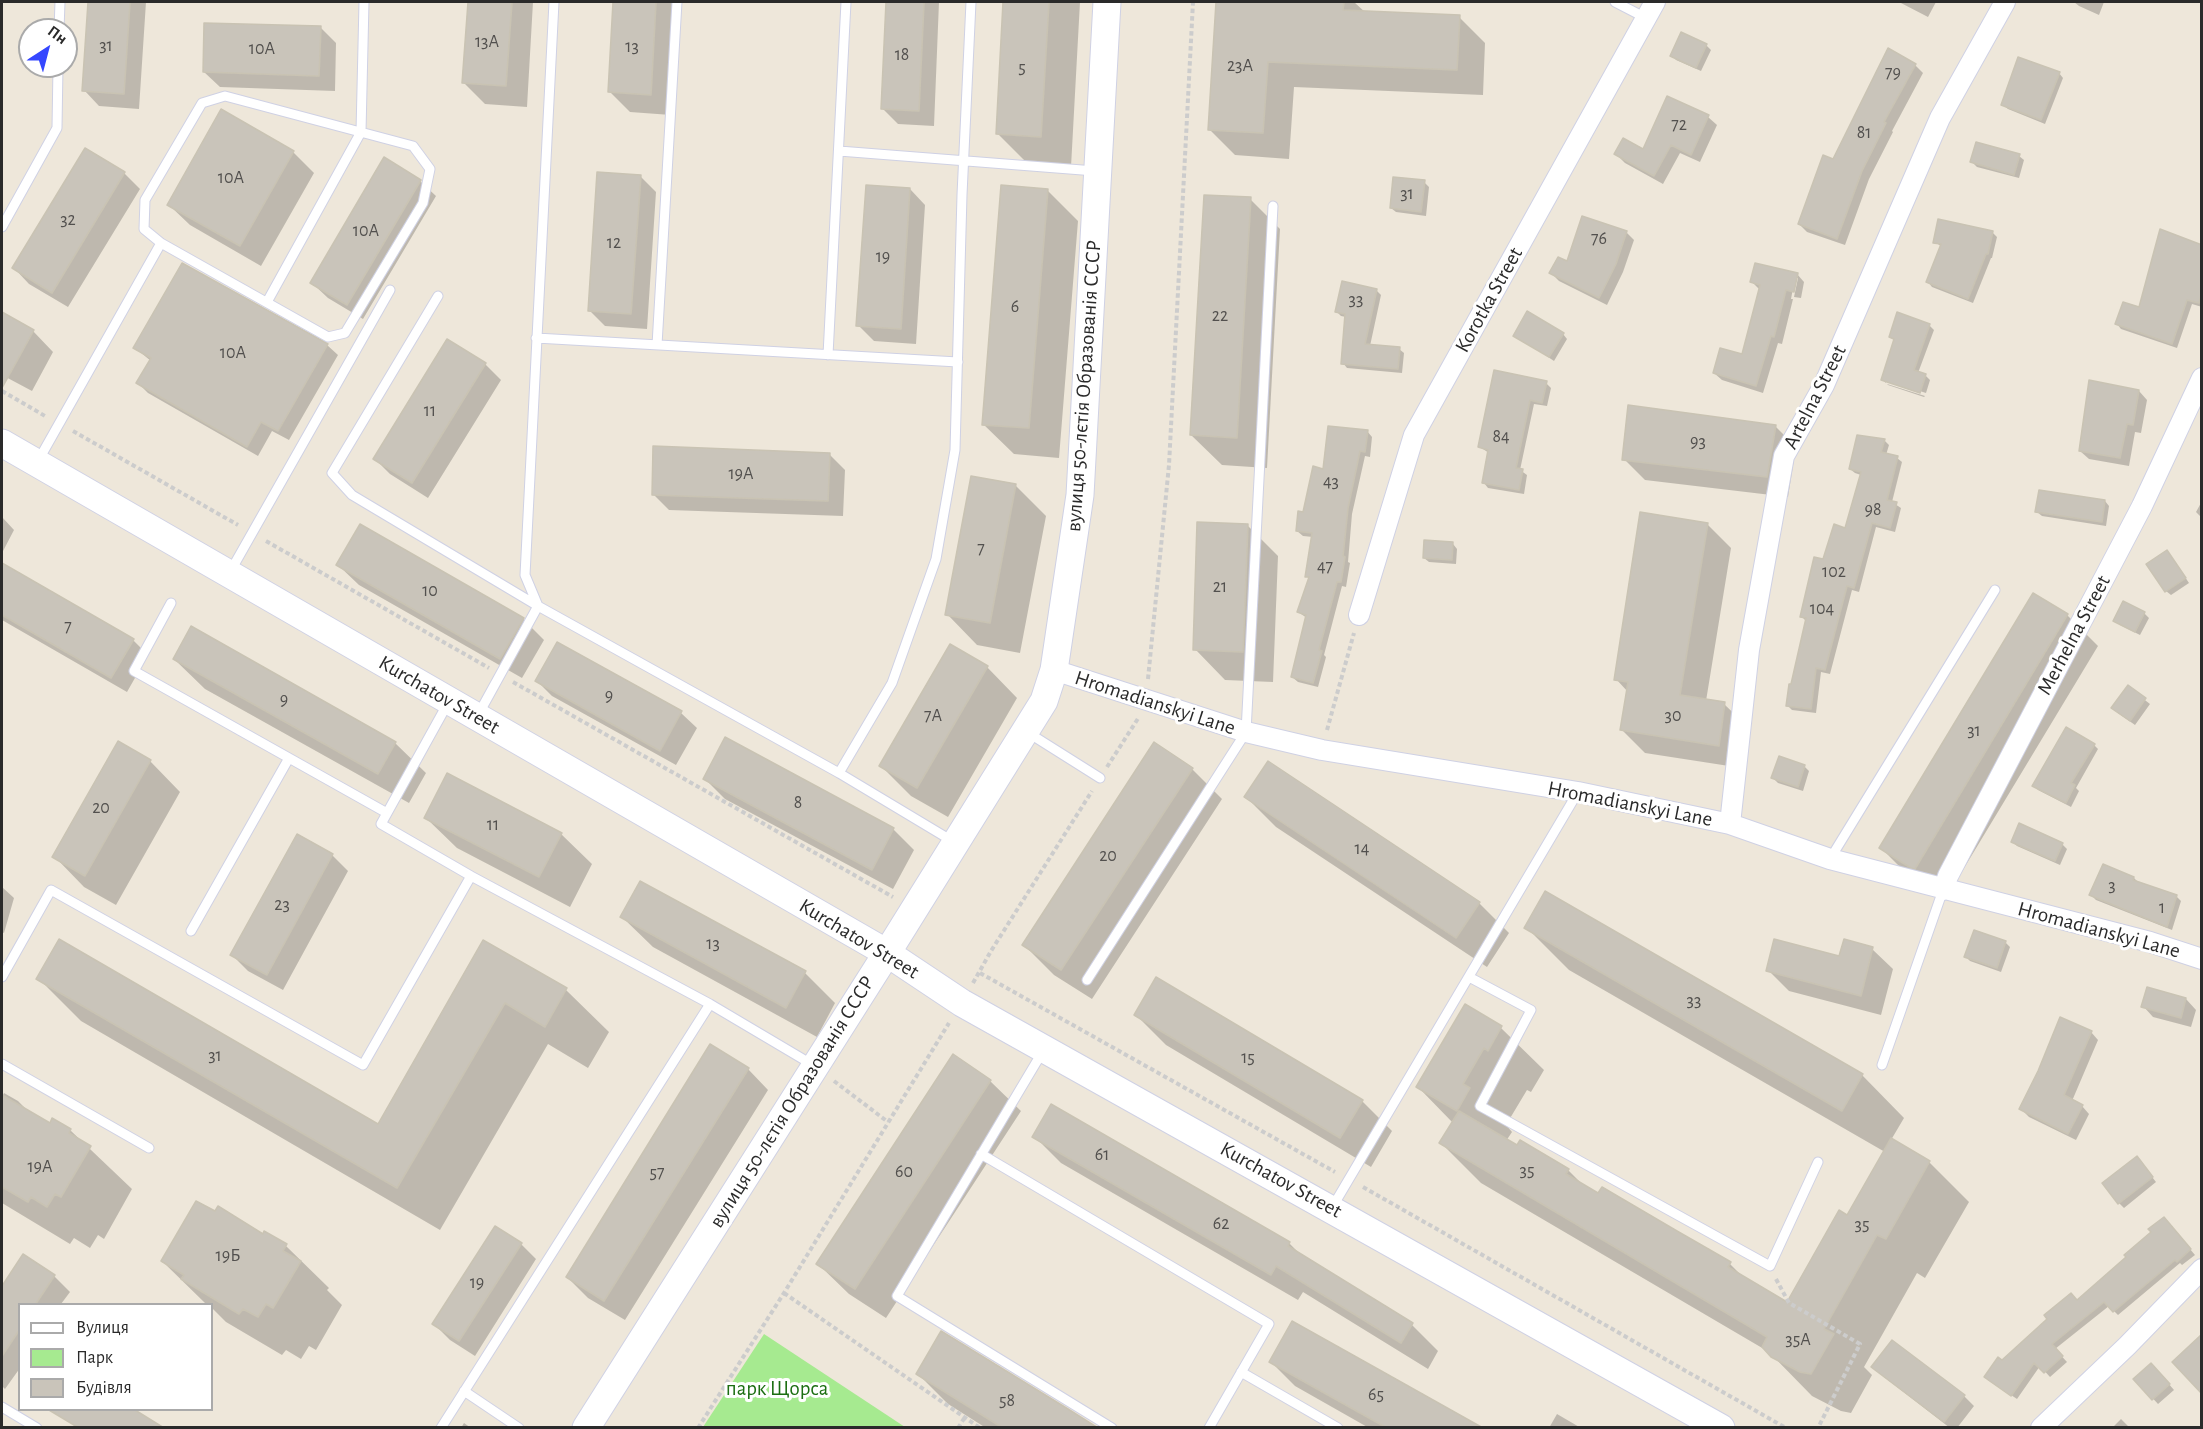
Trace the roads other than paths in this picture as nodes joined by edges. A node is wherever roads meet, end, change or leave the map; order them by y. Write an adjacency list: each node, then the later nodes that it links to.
1 (60, 2): 11 (lane)
2 (364, 2): 13 (lane)
3 (554, 2): 23 (lane)
4 (677, 2): 24 (lane)
5 (846, 2): 14 (lane)
6 (971, 2): 15 (lane)
7 (1107, 2): 16 (main road, вулиця 50-лєтія Образованія СССР)
8 (1615, 2): 10 (lane)
9 (2005, 2): 45 (street, Artelna Street)
10 (1650, 10): 34 (street, Korotka Street)
11 (59, 18)
12 (58, 78): 18 (lane)
13 (361, 132): 19 (lane); 22 (lane); 22 (lane)
14 (838, 151): 15 (lane); 25 (lane)
15 (964, 161): 16 (lane); 26 (lane)
16 (1098, 171): 35 (main road, вулиця 50-лєтія Образованія СССР)
17 (1273, 206): 39 (lane)
18 (2, 227)
19 (161, 243): 22 (lane); 29 (lane)
20 (390, 290): 30 (lane)
21 (438, 296): 33 (lane)
22 (267, 302)
23 (536, 338): 24 (lane); 33 (lane)
24 (657, 345): 25 (lane)
25 (828, 355): 26 (lane)
26 (958, 362): 41 (lane)
27 (2202, 378): 49 (street, Merhelna Street)
28 (2, 443): 29 (main road, Kurchatov Street)
29 (37, 463): 30 (main road, Kurchatov Street)
30 (229, 574): 36 (main road, Kurchatov Street)
31 (1995, 590): 47 (lane)
32 (171, 603): 40 (lane)
33 (538, 606): 37 (lane); 41 (lane)
34 (1359, 615)
35 (1054, 670): 38 (main road, вулиця 50-лєтія Образованія СССР); 39 (street, Hromadianskyi Lane)
36 (449, 701): 37 (main road, Kurchatov Street); 44 (lane)
37 (477, 717): 51 (main road, Kurchatov Street)
38 (1025, 731): 42 (lane); 46 (main road, вулиця 50-лєтія Образованія СССР)
39 (1245, 732): 43 (street, Hromadianskyi Lane); 55 (lane)
40 (289, 758): 44 (lane); 50 (lane)
41 (839, 773): 46 (lane)
42 (1100, 778)
43 (1578, 792): 45 (street, Hromadianskyi Lane); 54 (lane)
44 (387, 813): 48 (lane)
45 (1730, 824): 47 (street, Hromadianskyi Lane)
46 (955, 843): 51 (main road, вулиця 50-лєтія Образованія СССР)
47 (1830, 859): 49 (street, Hromadianskyi Lane)
48 (471, 876): 53 (lane); 56 (lane)
49 (1943, 890): 52 (street, Hromadianskyi Lane); 59 (lane)
50 (191, 931)
51 (887, 953): 57 (main road, Kurchatov Street); 60 (main road, вулиця 50-лєтія Образованія СССР)
52 (2202, 959)
53 (2, 977)
54 (1469, 977): 63 (lane); 64 (lane)
55 (1087, 980)
56 (710, 1005): 60 (lane); 67 (lane)
57 (1044, 1049): 62 (lane); 64 (main road, Kurchatov Street)
58 (2, 1064): 61 (lane)
59 (1882, 1065)
60 (815, 1067): 72 (main road, вулиця 50-лєтія Образованія СССР)
61 (149, 1148)
62 (981, 1154): 66 (lane); 73 (lane)
63 (1818, 1162)
64 (1331, 1208): 76 (main road, Kurchatov Street)
65 (2202, 1269): 77 (street)
66 (1241, 1372): 74 (lane); 75 (lane)
67 (464, 1391): 70 (lane); 71 (lane)
68 (2, 1407): 69 (lane)
69 (37, 1428)
70 (441, 1428)
71 (519, 1428)
72 (586, 1428)
73 (1112, 1428)
74 (1209, 1428)
75 (1338, 1428)
76 (1721, 1428)
77 (2042, 1428)

